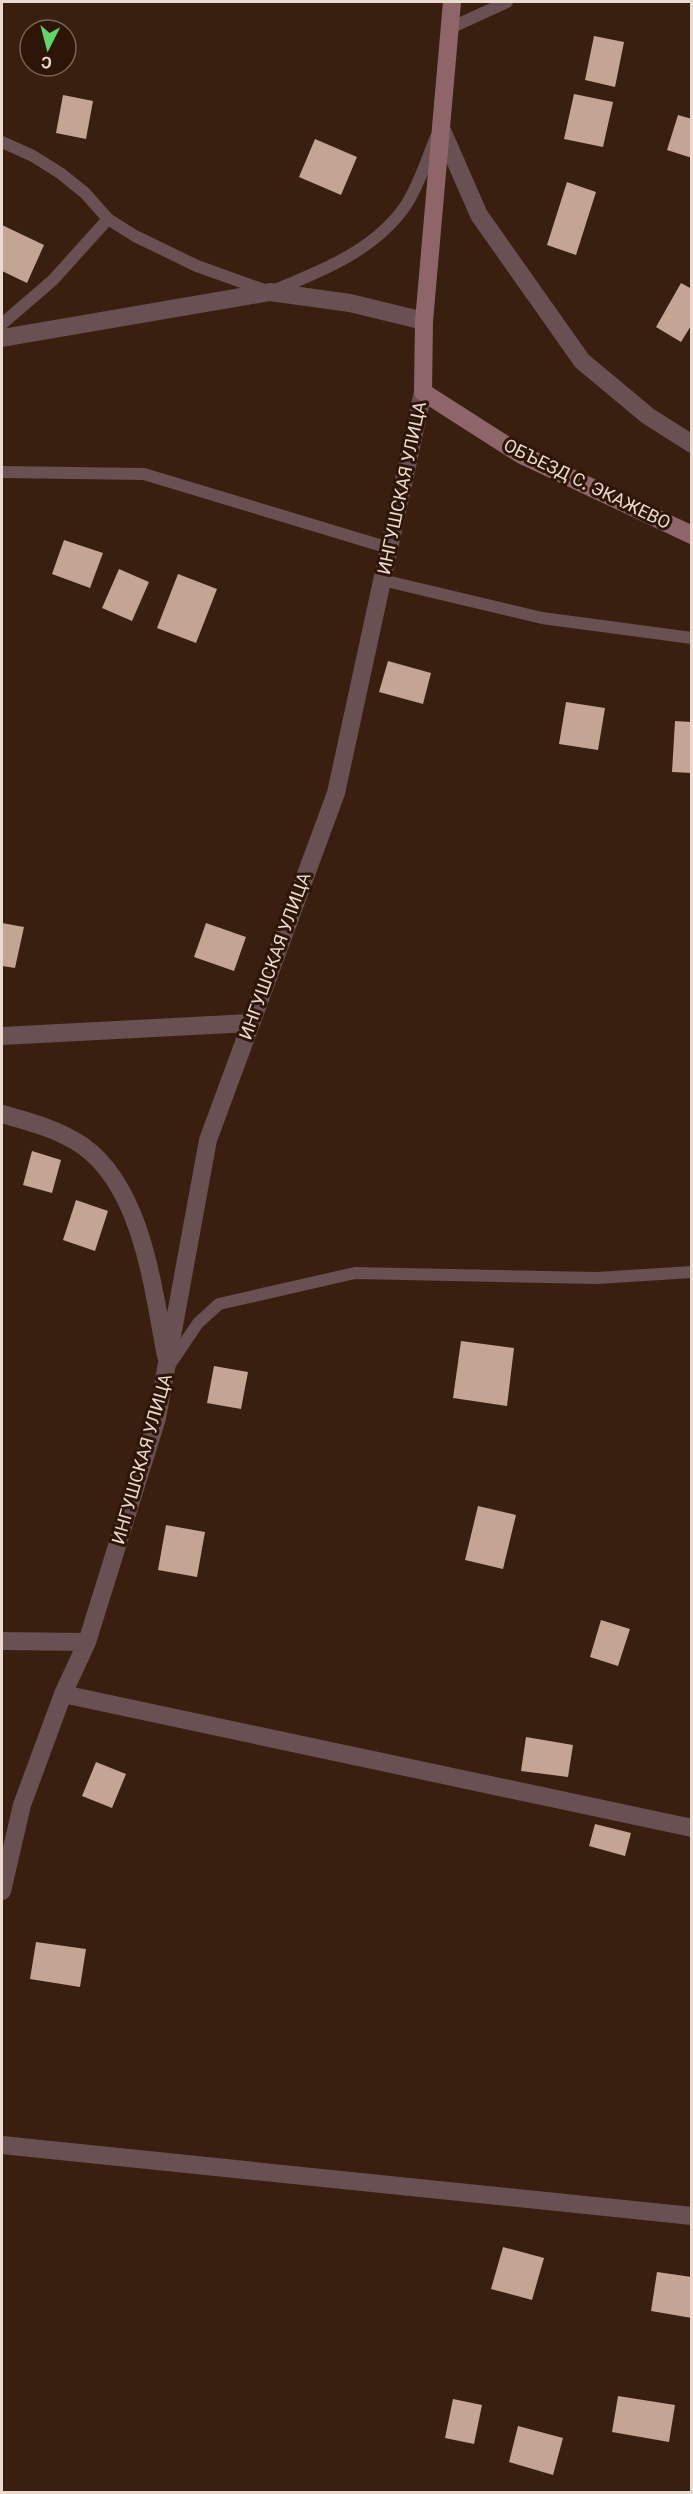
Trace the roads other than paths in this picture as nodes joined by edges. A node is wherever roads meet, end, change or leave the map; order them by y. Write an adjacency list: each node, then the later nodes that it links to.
1 (452, 2): 3 (street, ИНГУШСКАЯ УЛИЦА)
2 (507, 2): 3 (lane)
3 (448, 28): 4 (street, ИНГУШСКАЯ УЛИЦА)
4 (441, 128): 7 (lane); 8 (street, ИНГУШСКАЯ УЛИЦА); 12 (street)
5 (2, 142): 6 (lane)
6 (108, 219): 7 (lane); 9 (lane)
7 (270, 292): 8 (street); 10 (street)
8 (424, 321): 11 (street, ИНГУШСКАЯ УЛИЦА)
9 (2, 324)
10 (2, 338)
11 (423, 392): 14 (street, ОБЪЕЗД С. ЭКАЖЕВО); 15 (street, ИНГУШСКАЯ УЛИЦА)
12 (692, 444)
13 (2, 472): 15 (lane)
14 (692, 535)
15 (389, 548): 16 (street, ИНГУШСКАЯ УЛИЦА)
16 (382, 580): 17 (lane); 18 (street, ИНГУШСКАЯ УЛИЦА)
17 (692, 638)
18 (250, 1023): 19 (street); 22 (street, ИНГУШСКАЯ УЛИЦА)
19 (2, 1036)
20 (2, 1114): 22 (street)
21 (692, 1272): 22 (lane)
22 (168, 1368): 24 (street, ИНГУШСКАЯ УЛИЦА)
23 (2, 1641): 24 (street)
24 (87, 1642): 25 (street, ИНГУШСКАЯ УЛИЦА)
25 (63, 1694): 26 (street); 27 (street, ИНГУШСКАЯ УЛИЦА)
26 (692, 1828)
27 (2, 1891)
28 (2, 2145): 29 (street)
29 (692, 2216)

